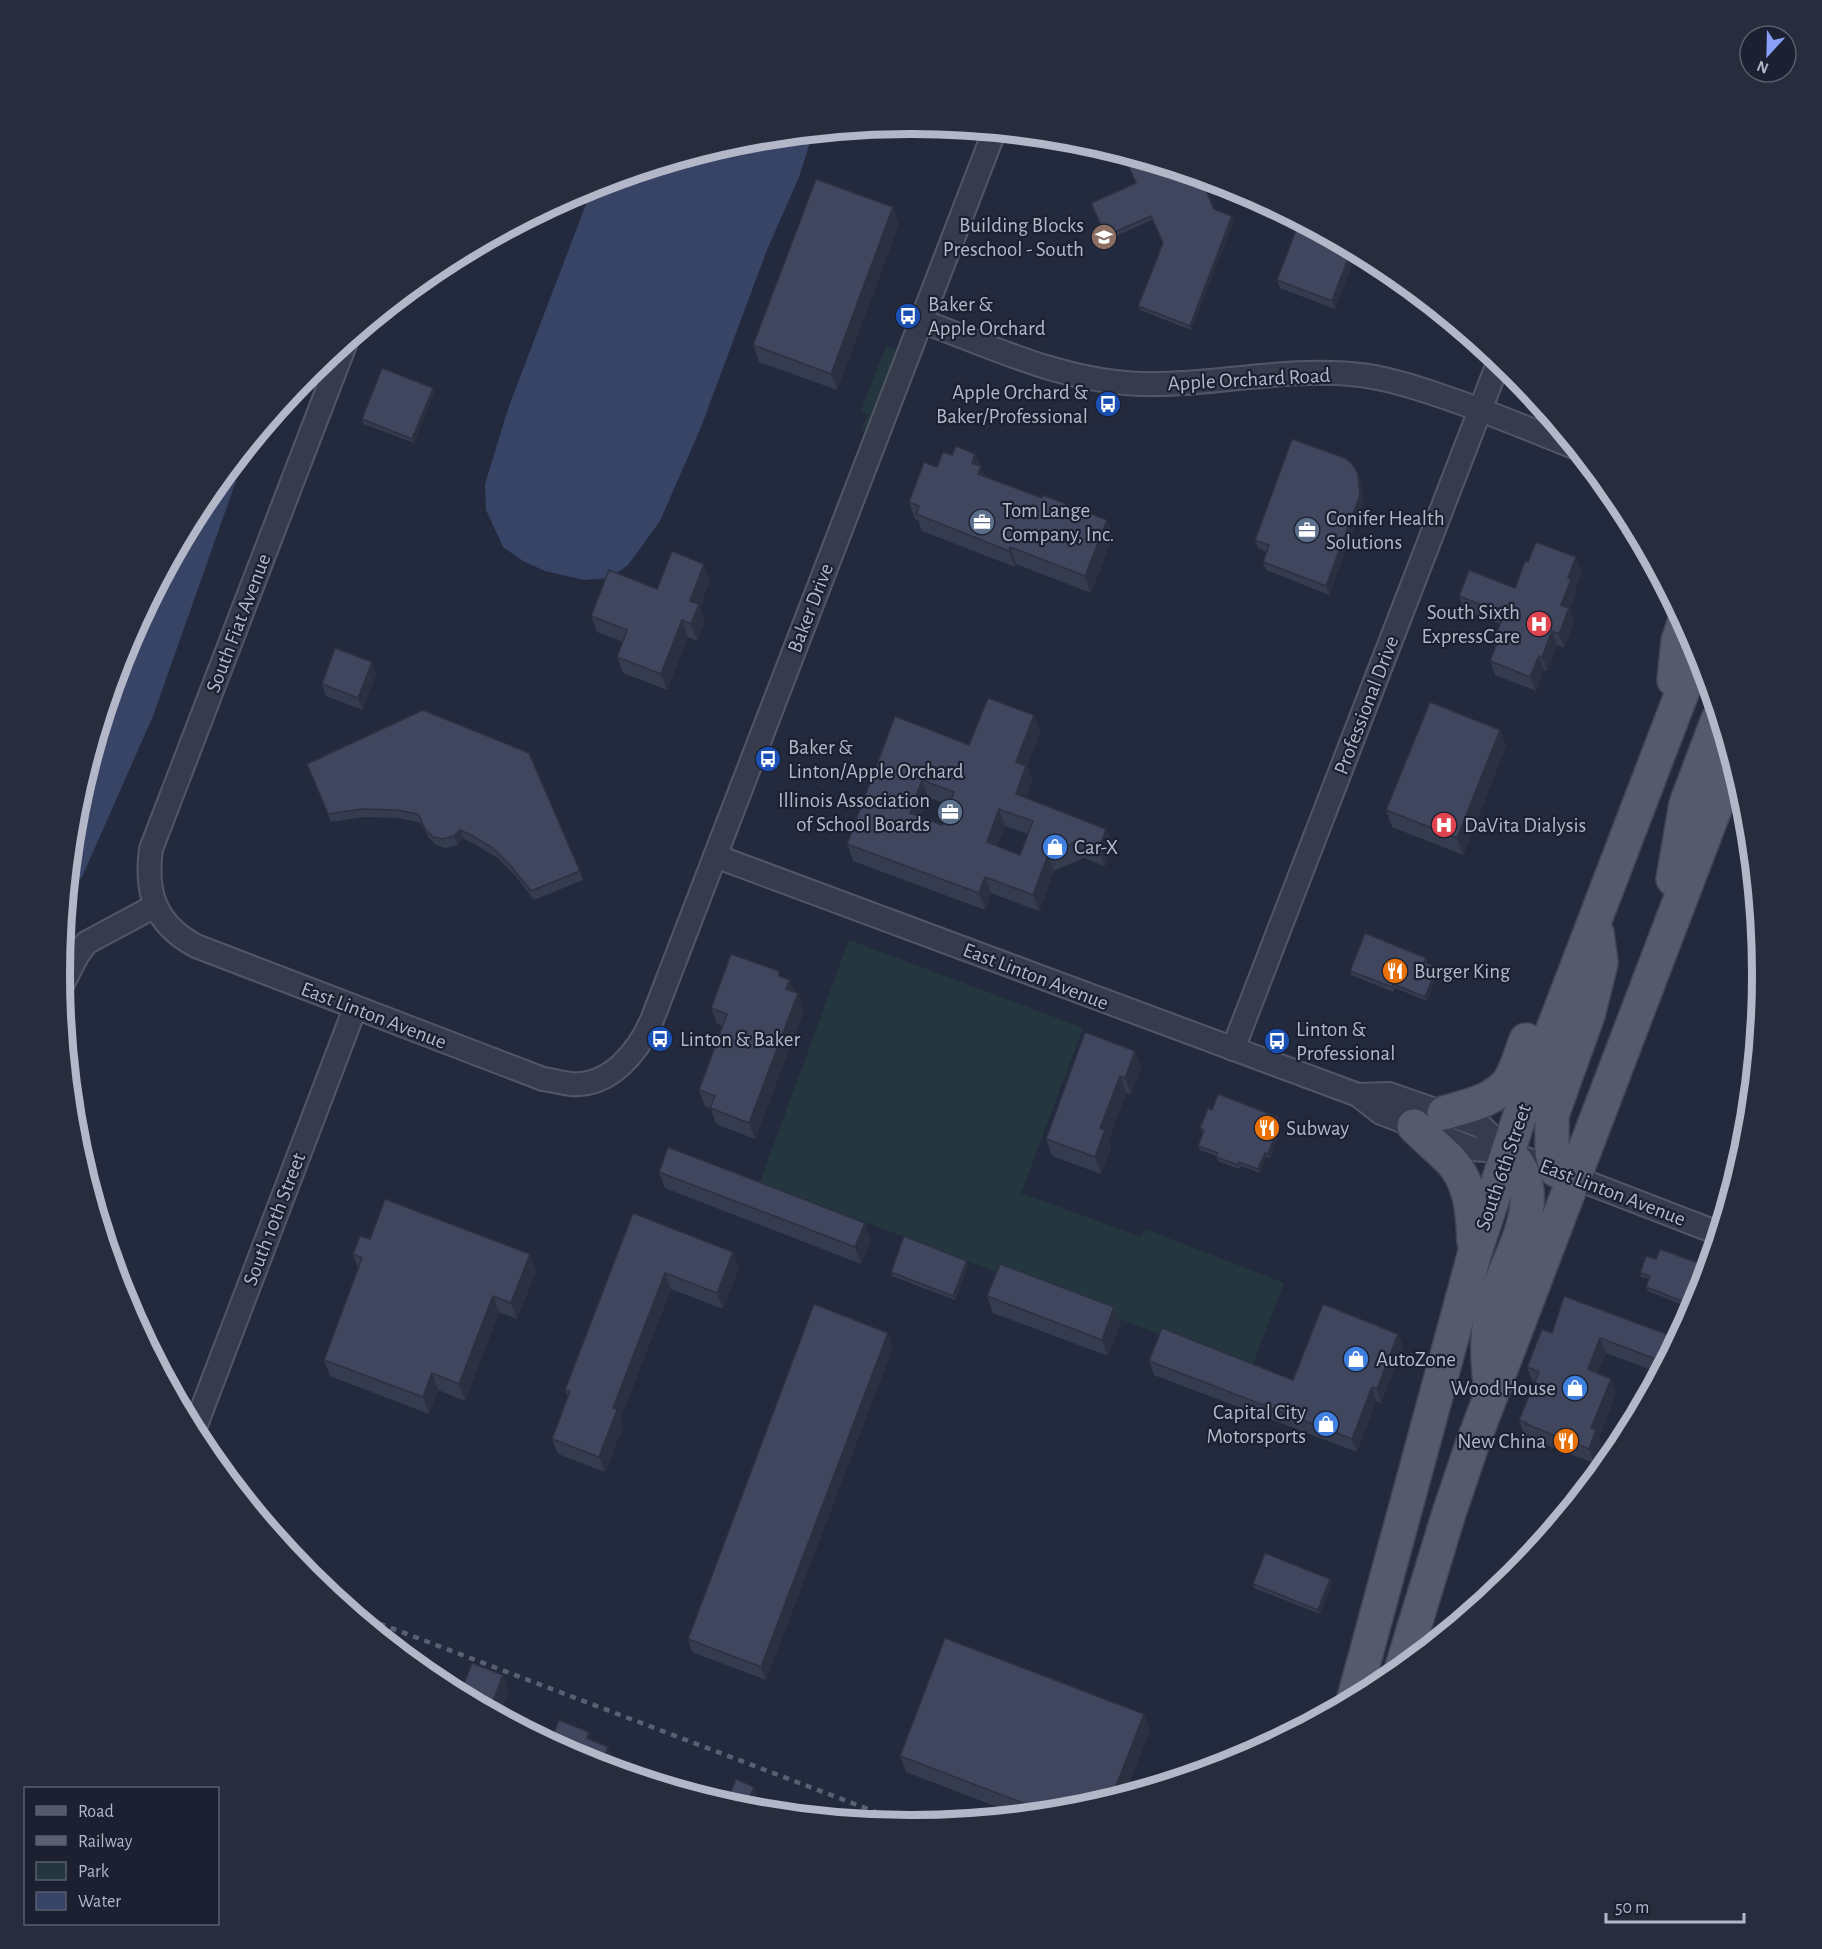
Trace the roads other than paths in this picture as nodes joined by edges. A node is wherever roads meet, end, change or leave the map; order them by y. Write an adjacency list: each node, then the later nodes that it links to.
1 (992, 138): 2 (street, Baker Drive)
2 (922, 321): 5 (street, Apple Orchard Road); 13 (street, Baker Drive)
3 (335, 364): 14 (street, South Fiat Avenue)
4 (1495, 371): 5 (street, Professional Drive)
5 (1480, 409): 6 (street, Apple Orchard Road); 19 (street, Professional Drive)
6 (1561, 442)
7 (1680, 635): 10 (main road)
8 (1693, 666): 10 (main road, South 6th Street)
9 (1714, 729): 16 (main road)
10 (1669, 730): 12 (main road, South 6th Street)
11 (1727, 776): 16 (main road)
12 (1629, 831): 15 (main road, South 6th Street); 22 (main road)
13 (715, 856): 19 (street, East Linton Avenue); 20 (street, Baker Drive)
14 (155, 906): 17 (street); 18 (street, East Linton Avenue)
15 (1595, 919): 24 (main road, South 6th Street); 25 (main road)
16 (1660, 955): 25 (main road)
17 (70, 969)
18 (355, 1008): 20 (street, East Linton Avenue); 29 (street, South 10th Street)
19 (1233, 1049): 21 (street, East Linton Avenue)
20 (609, 1073)
21 (1358, 1095): 22 (street, East Linton Avenue); 23 (street, East Linton Avenue)
22 (1444, 1113): 24 (street, East Linton Avenue)
23 (1414, 1126): 24 (street, East Linton Avenue); 27 (main road)
24 (1508, 1152): 25 (street, East Linton Avenue); 27 (main road, South 6th Street); 28 (main road)
25 (1565, 1174): 26 (street, East Linton Avenue); 28 (main road)
26 (1711, 1230)
27 (1475, 1252): 31 (main road, South 6th Street)
28 (1491, 1396): 30 (main road)
29 (198, 1419)
30 (1406, 1653)
31 (1357, 1686)

